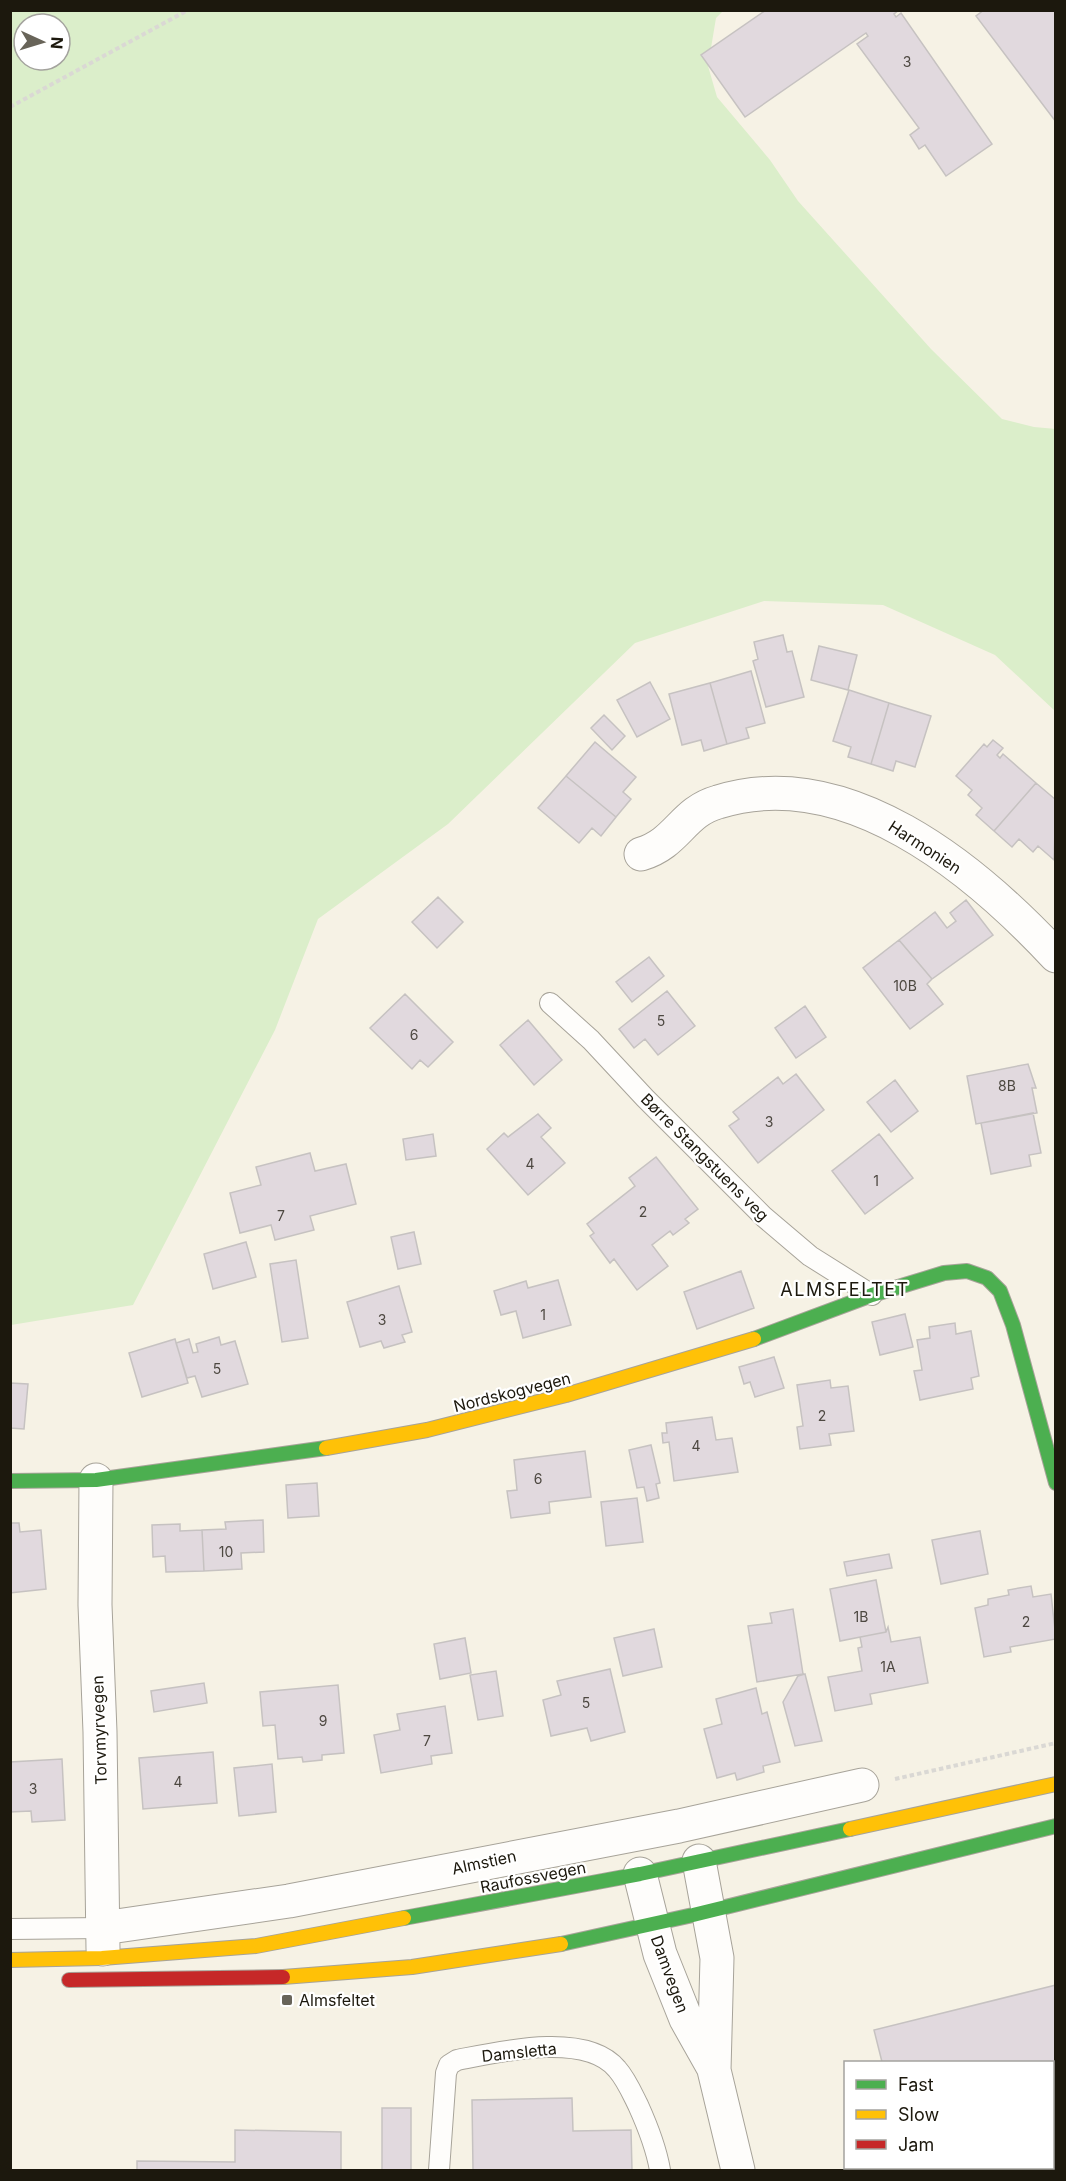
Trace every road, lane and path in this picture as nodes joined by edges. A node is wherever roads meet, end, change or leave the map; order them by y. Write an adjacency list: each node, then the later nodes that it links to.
1 (188, 10): 2 (path)
2 (10, 107)
3 (641, 854): 4 (street, Harmonien)
4 (1056, 956)
5 (550, 1003): 6 (lane, Børre Stangstuens veg)
6 (872, 1295): 7 (main road, Nordskogvegen); 9 (main road, Nordskogvegen)
7 (96, 1480): 8 (main road, Nordskogvegen); 19 (street, Torvmyrvegen)
8 (10, 1481)
9 (1056, 1483)
10 (1056, 1743): 12 (path)
11 (1056, 1784): 14 (main road, Raufossvegen)
12 (862, 1785): 19 (street, Almstien)
13 (1056, 1826): 16 (main road, Raufossvegen)
14 (699, 1861): 15 (main road, Raufossvegen); 16 (street, Damvegen)
15 (640, 1874): 17 (street, Damvegen); 19 (main road, Raufossvegen)
16 (710, 1910): 17 (main road, Raufossvegen); 22 (street, Damvegen)
17 (653, 1925): 19 (main road, Raufossvegen); 22 (street, Damvegen)
18 (10, 1929): 19 (lane)
19 (102, 1956): 20 (main road, Raufossvegen); 21 (main road, Raufossvegen)
20 (10, 1960)
21 (56, 1980)
22 (714, 2070): 25 (street, Damvegen)
23 (439, 2170): 24 (lane, Damsletta)
24 (660, 2170)
25 (738, 2170)

